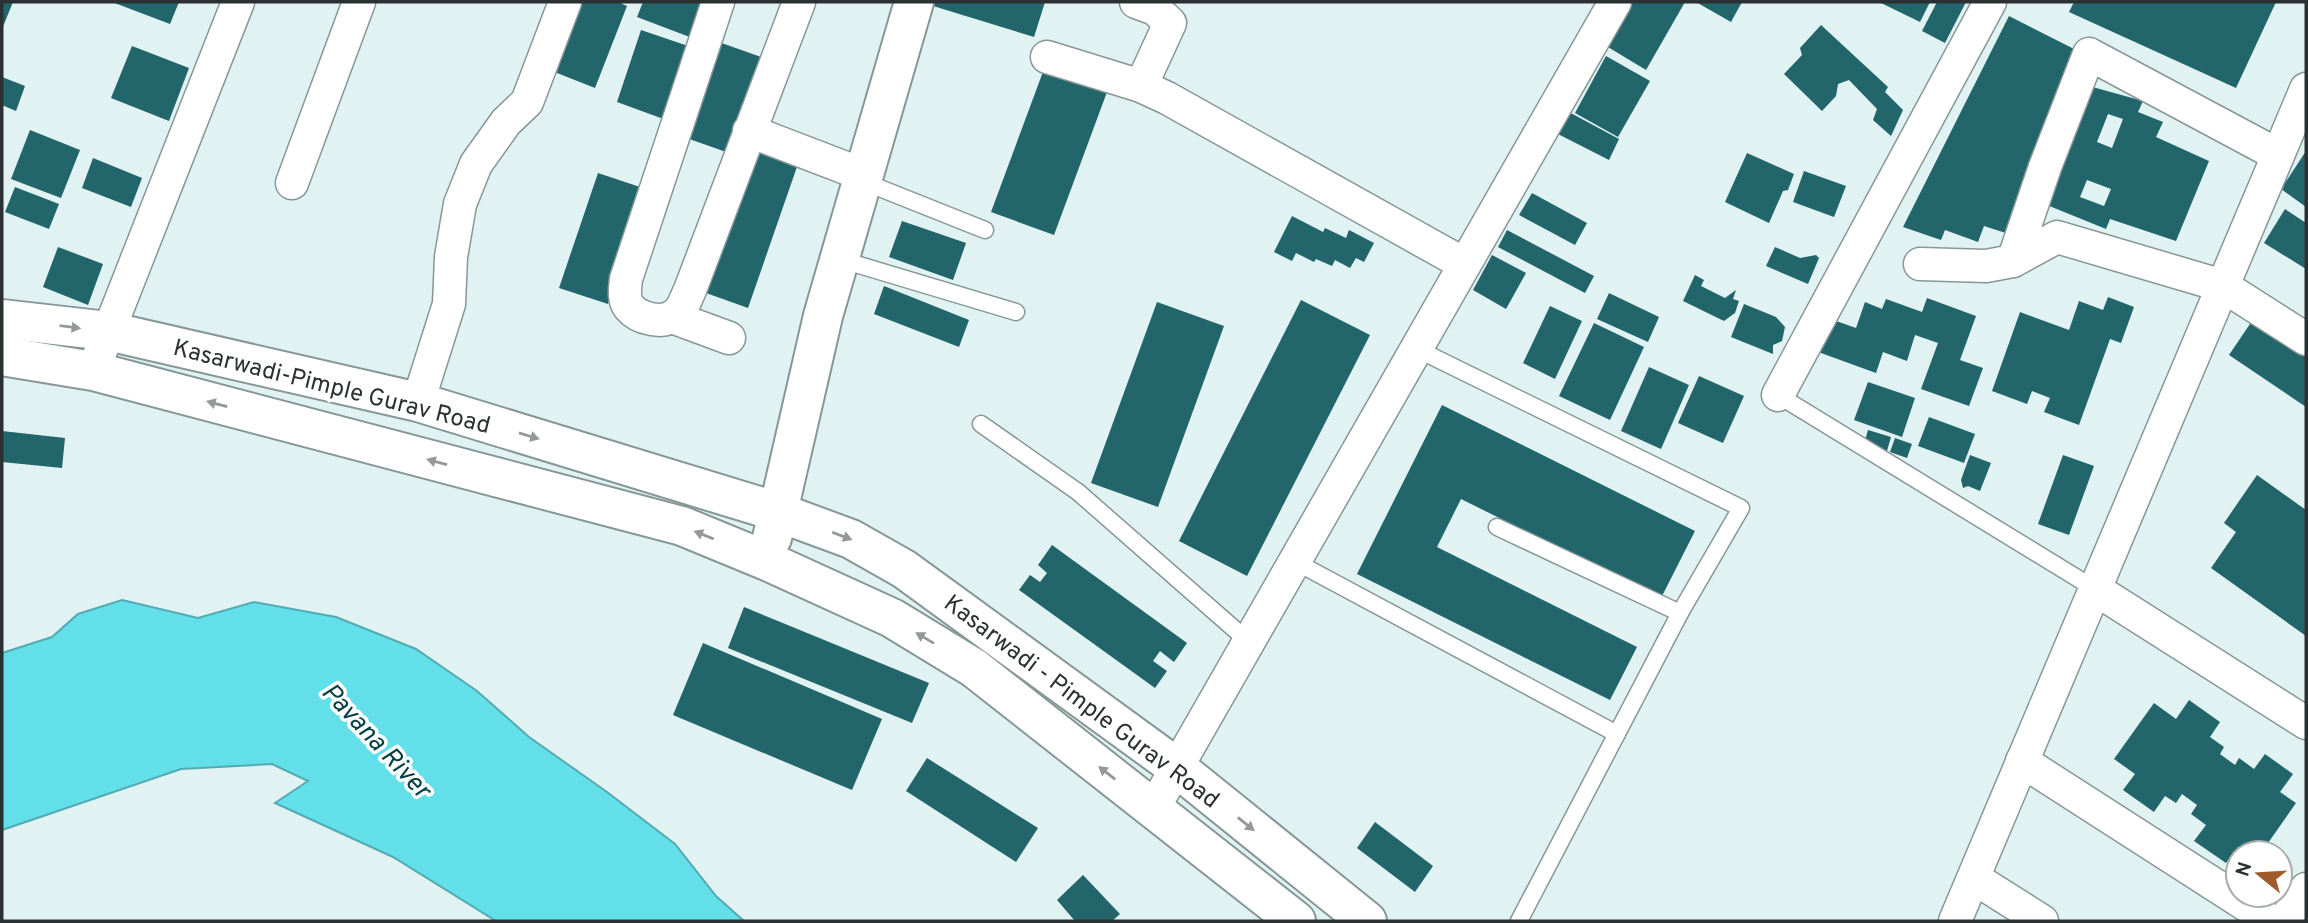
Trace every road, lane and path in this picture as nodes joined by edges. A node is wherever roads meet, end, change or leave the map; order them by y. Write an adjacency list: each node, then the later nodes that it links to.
1 (238, 2): 26 (street)
2 (359, 2): 16 (street)
3 (565, 2): 33 (street)
4 (718, 2): 24 (street)
5 (799, 2): 13 (street)
6 (914, 2): 15 (street)
7 (1136, 2): 11 (street)
8 (1615, 2): 20 (street)
9 (1990, 2): 32 (street)
10 (1048, 57): 11 (street)
11 (1141, 86): 20 (street)
12 (2305, 96): 14 (street)
13 (749, 131): 15 (street); 24 (street)
14 (2278, 155): 19 (street); 22 (street)
15 (863, 178): 17 (lane); 18 (street)
16 (292, 183)
17 (985, 230)
18 (839, 259): 23 (lane); 35 (street)
19 (2013, 261): 21 (street); 22 (street)
20 (1464, 264): 29 (street)
21 (1920, 264)
22 (2223, 286): 28 (street); 39 (street)
23 (1016, 312)
24 (673, 317): 27 (street)
25 (2, 319): 26 (street, Kasarwadi-Pimple Gurav Road, one-way to 26)
26 (108, 331): 31 (street); 33 (street, Kasarwadi-Pimple Gurav Road)
27 (729, 338)
28 (2306, 339)
29 (1415, 348): 38 (street); 40 (lane)
30 (2, 356): 31 (street, Kasarwadi-Pimple Gurav Road)
31 (93, 371): 37 (street, Kasarwadi-Pimple Gurav Road, one-way to 31)
32 (1779, 395): 39 (lane)
33 (418, 402): 35 (street, Kasarwadi-Pimple Gurav Road, one-way to 35)
34 (981, 424): 41 (lane)
35 (778, 512): 37 (street); 45 (street, Kasarwadi - Pimple Gurav Road, one-way to 45)
36 (1497, 527): 40 (lane)
37 (767, 561): 46 (street, Kasarwadi - Pimple Gurav Road, one-way to 37)
38 (1294, 561): 41 (street); 43 (lane)
39 (2095, 589): 42 (street); 44 (street)
40 (1679, 613): 43 (lane)
41 (1248, 641): 45 (street)
42 (2306, 723)
43 (1617, 734): 51 (lane)
44 (2022, 761): 47 (street); 54 (street)
45 (1176, 767): 46 (street); 50 (street, Kasarwadi - Pimple Gurav Road, one-way to 50)
46 (1153, 809): 49 (street, Kasarwadi - Pimple Gurav Road)
47 (1974, 878): 52 (street); 53 (street)
48 (2306, 889): 55 (street)
49 (1296, 921)
50 (1367, 921)
51 (1520, 921)
52 (1955, 921)
53 (2042, 921)
54 (2271, 921)
55 (2284, 921)

